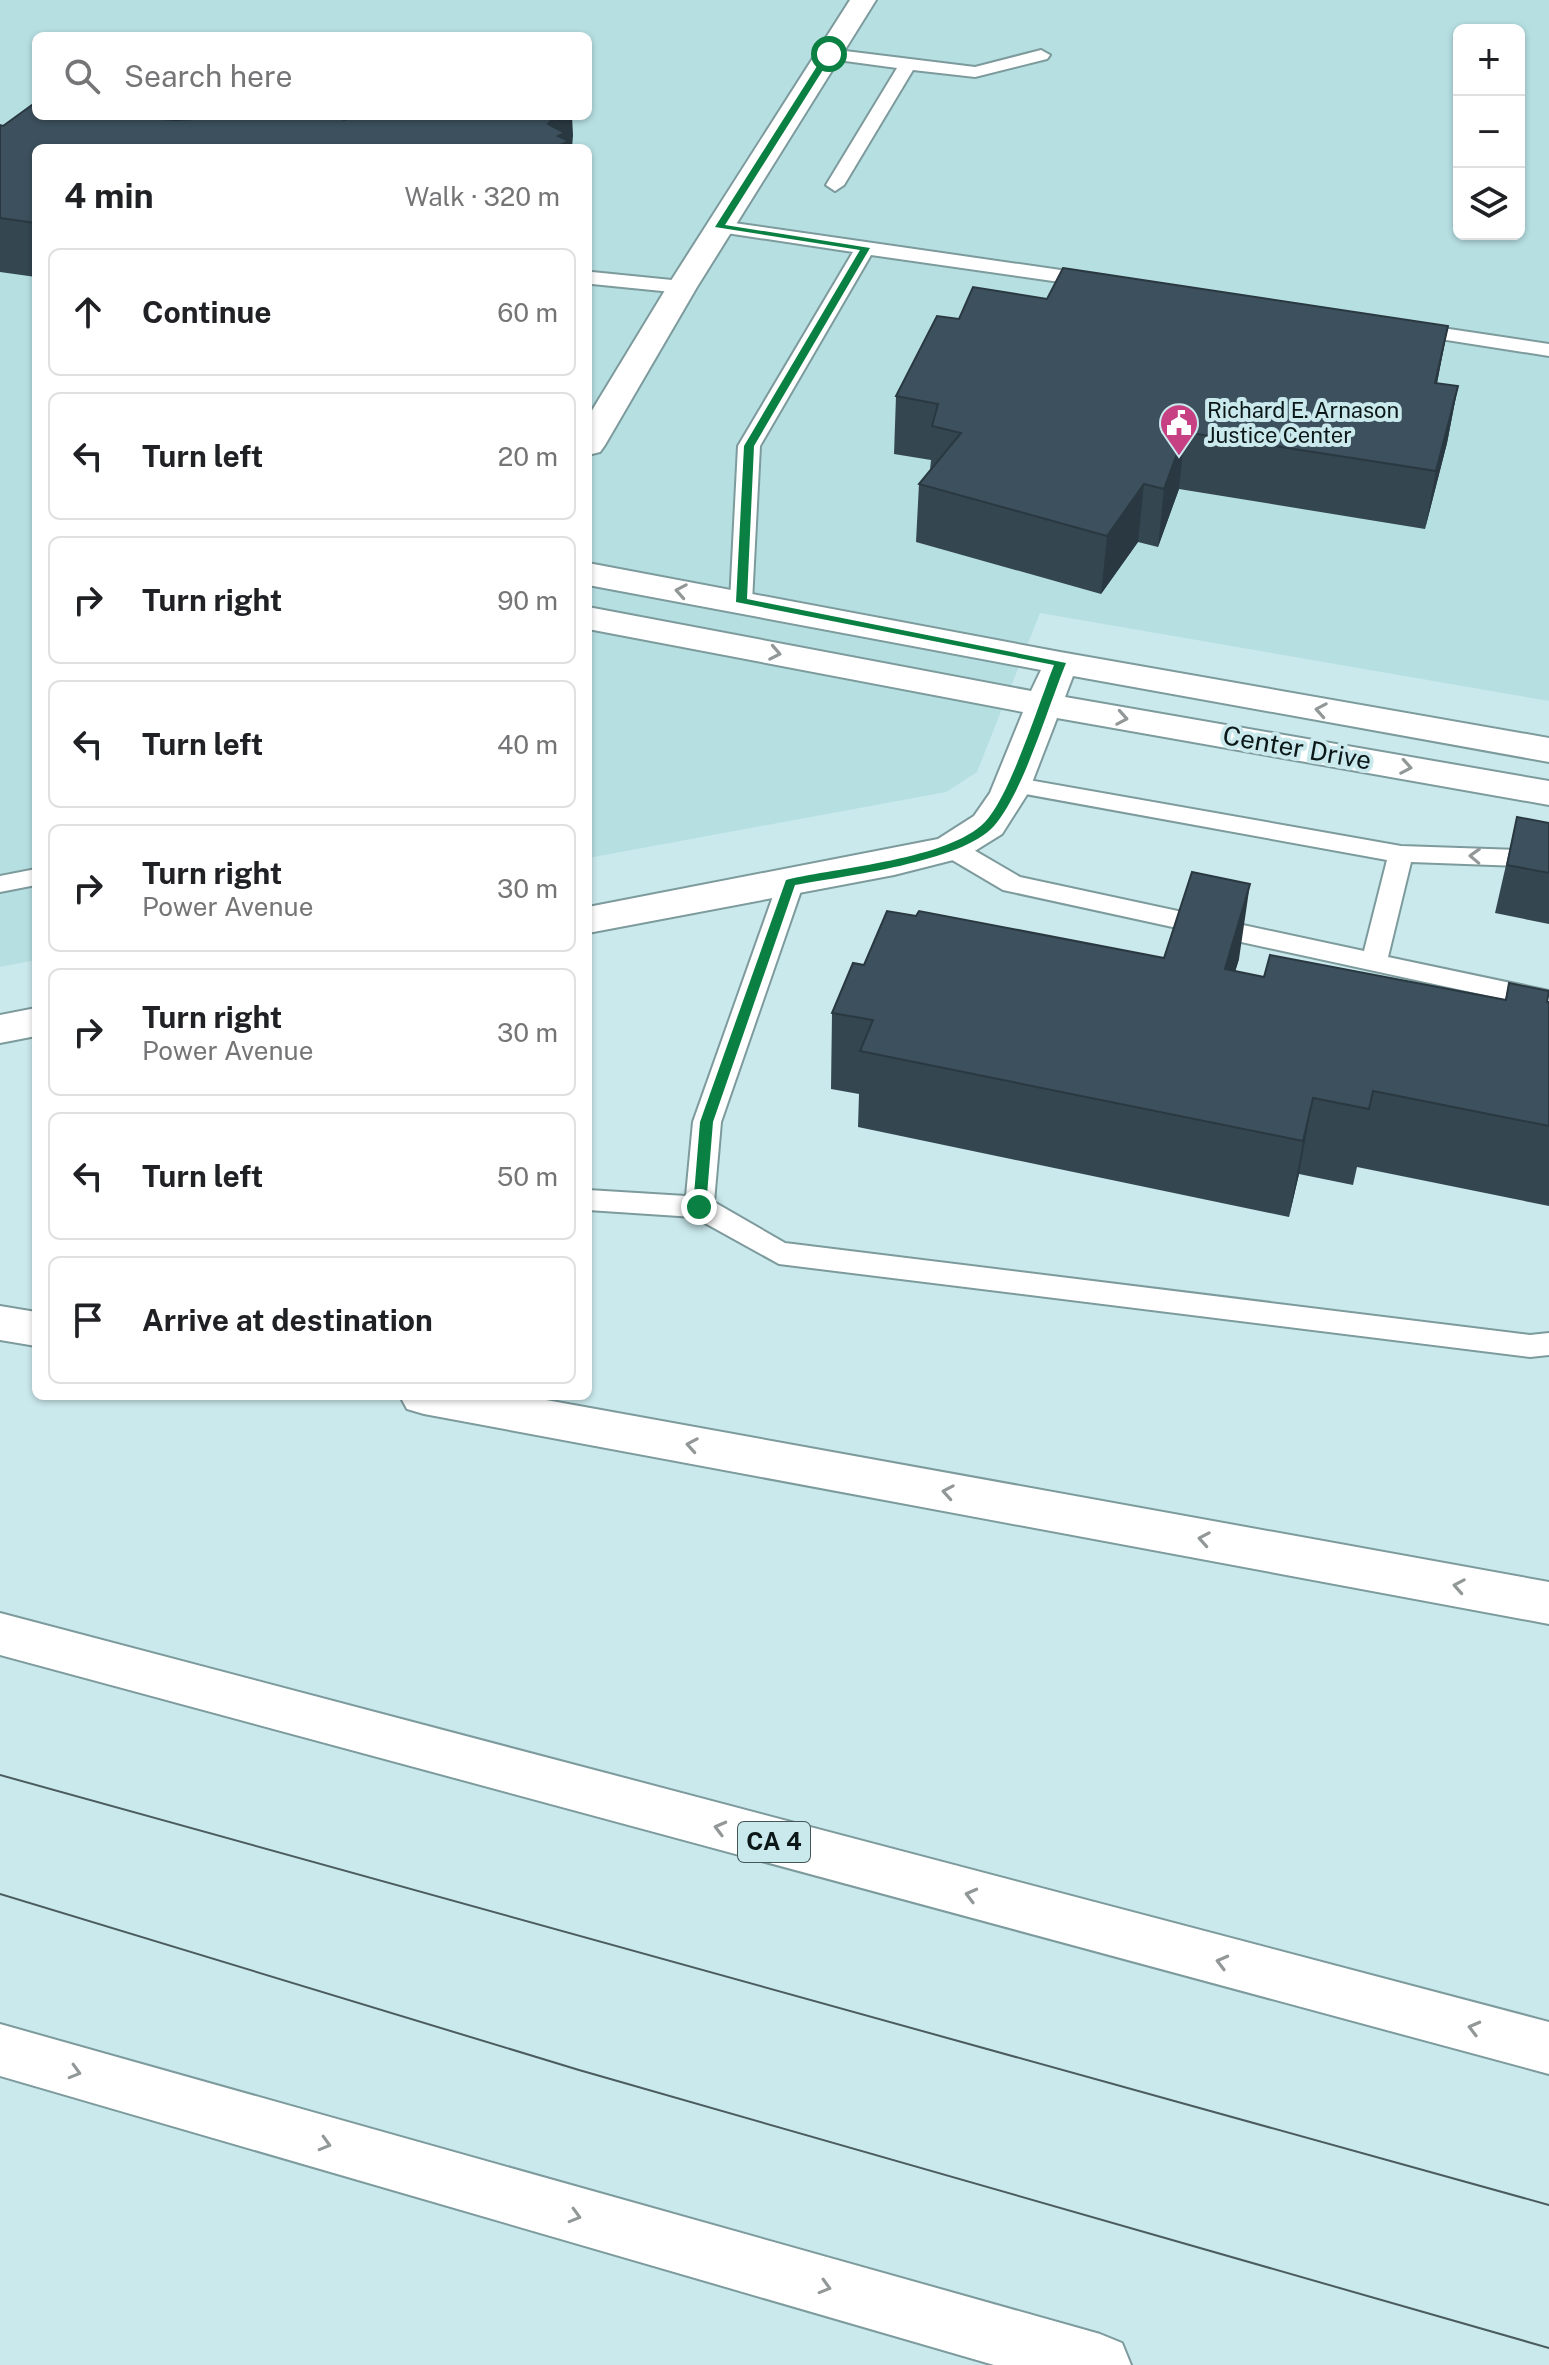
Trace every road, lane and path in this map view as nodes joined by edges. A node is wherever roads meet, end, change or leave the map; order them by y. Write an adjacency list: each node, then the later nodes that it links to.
1 (863, 0): 2 (main road)
2 (829, 54): 4 (lane); 6 (main road)
3 (1041, 55): 4 (lane)
4 (907, 65): 5 (lane)
5 (835, 185)
6 (720, 227): 7 (lane); 10 (main road)
7 (865, 248): 9 (lane); 15 (lane)
8 (592, 278): 10 (lane)
9 (1114, 284)
10 (682, 287): 13 (main road)
11 (1394, 327): 12 (lane)
12 (1549, 350)
13 (592, 438)
14 (592, 575): 15 (main road, Center Drive, one-way to 14)
15 (741, 602): 17 (main road, Center Drive)
16 (592, 619): 18 (main road, Center Drive, one-way to 18)
17 (1060, 663): 18 (main road); 19 (main road, Center Drive, one-way to 17)
18 (1045, 705): 20 (main road); 21 (main road, Center Drive, one-way to 21)
19 (1549, 750)
20 (1012, 785): 22 (main road); 23 (lane)
21 (1549, 793)
22 (951, 848): 26 (main road); 29 (lane)
23 (1401, 854): 24 (lane, one-way to 23); 29 (lane)
24 (1549, 859)
25 (32, 878): 27 (lane)
26 (791, 882): 28 (main road); 34 (lane)
27 (0, 884)
28 (592, 919)
29 (1374, 962): 30 (lane)
30 (1549, 1000)
31 (32, 1023): 32 (main road)
32 (0, 1029)
33 (592, 1200): 34 (lane)
34 (699, 1207): 37 (lane)
35 (0, 1323): 36 (main road)
36 (32, 1328)
37 (1549, 1344)
38 (446, 1400): 39 (main road, one-way to 38)
39 (1545, 1600)
40 (0, 1634): 41 (main road, CA 4, one-way to 40)
41 (1549, 2048)
42 (0, 2050): 43 (main road, one-way to 43)
43 (1100, 2365)

